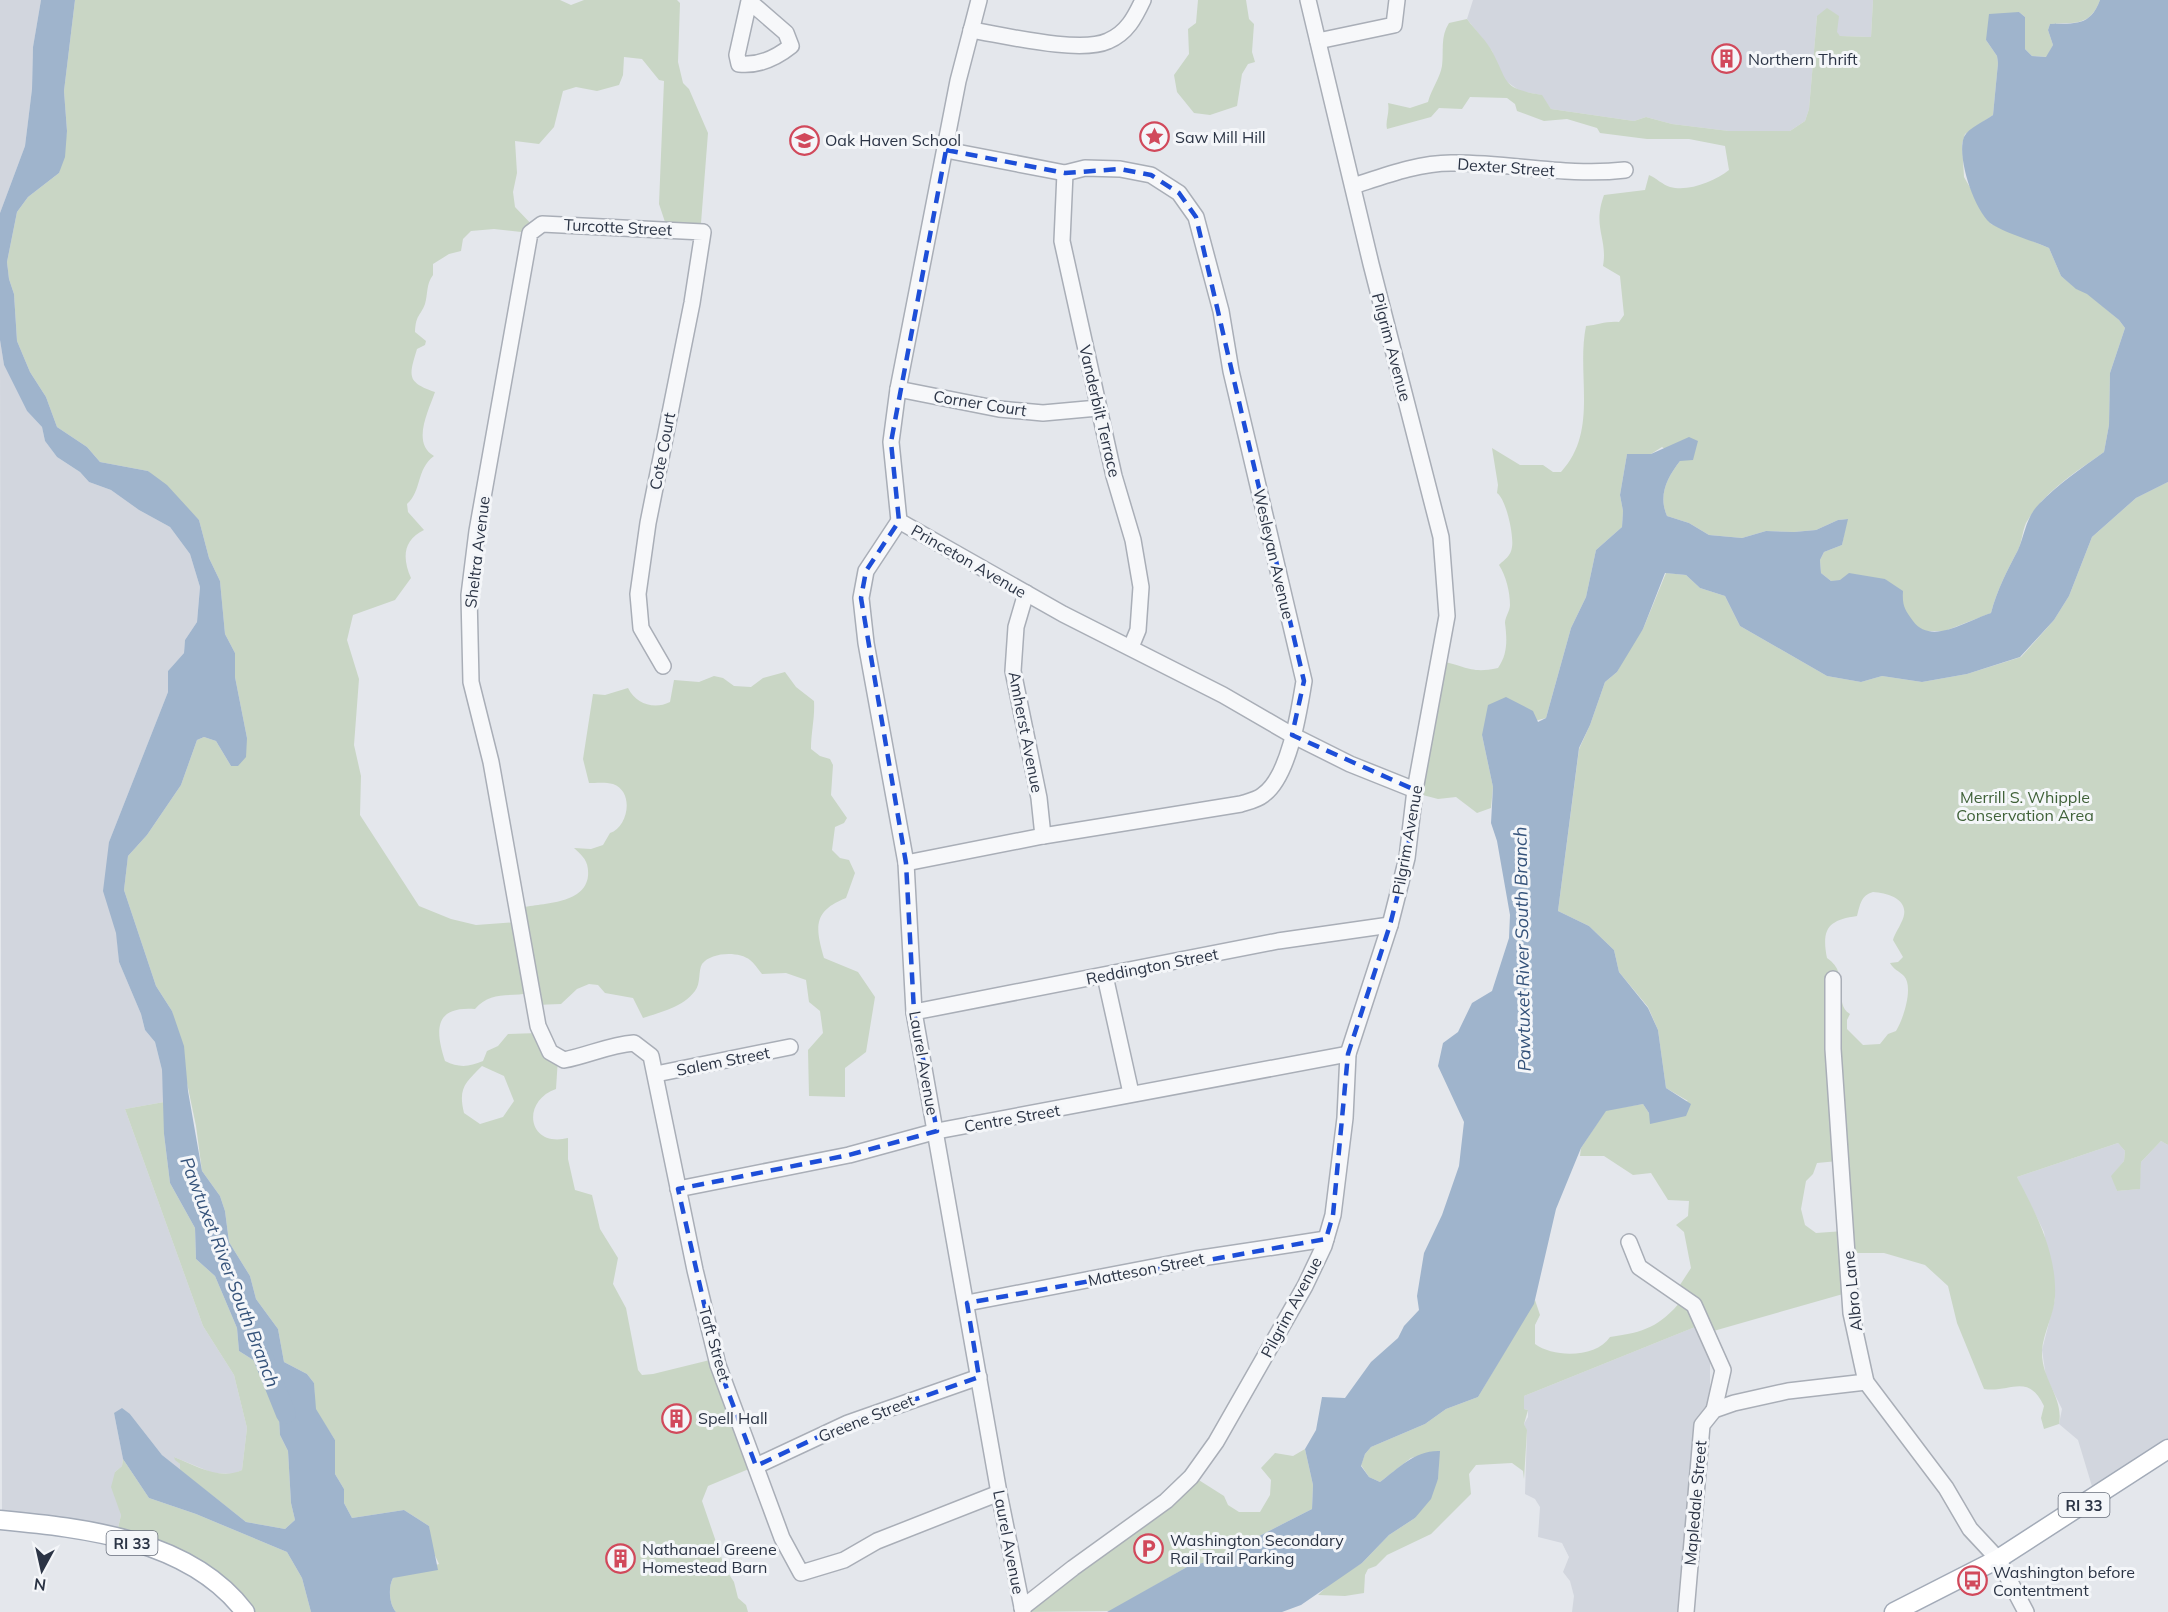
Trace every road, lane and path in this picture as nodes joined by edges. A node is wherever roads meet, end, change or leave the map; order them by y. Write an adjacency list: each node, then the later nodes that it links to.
1 (979, 0): 5 (street, Princeton Avenue)
2 (1143, 0): 5 (street)
3 (1308, 0): 6 (street, Pilgrim Avenue)
4 (1397, 0): 6 (street)
5 (971, 30): 7 (street, Princeton Avenue)
6 (1318, 41): 10 (street, Pilgrim Avenue)
7 (946, 150): 9 (street, Wesleyan Avenue); 13 (street, Princeton Avenue)
8 (1625, 170): 10 (street, Dexter Street)
9 (1065, 173): 14 (street, Vanderbilt Terrace); 19 (street, Wesleyan Avenue)
10 (1353, 186): 20 (street, Pilgrim Avenue)
11 (535, 230): 12 (street, Turcotte Street); 27 (street, Sheltra Avenue)
12 (703, 232): 18 (street, Cote Court)
13 (898, 389): 14 (street, Corner Court); 15 (street, Princeton Avenue)
14 (1098, 408): 17 (street, Vanderbilt Terrace)
15 (899, 521): 16 (street, Princeton Avenue); 22 (street, Laurel Avenue)
16 (1026, 593): 17 (street, Princeton Avenue); 21 (street, Amherst Avenue)
17 (1131, 647): 19 (street, Princeton Avenue)
18 (663, 666)
19 (1292, 735): 20 (street, Princeton Avenue); 21 (street, Wesleyan Avenue)
20 (1415, 790): 23 (street, Pilgrim Avenue)
21 (1043, 836): 22 (street, Wesleyan Avenue)
22 (906, 863): 26 (street, Laurel Avenue)
23 (1390, 925): 24 (street, Reddington Street); 29 (street, Pilgrim Avenue)
24 (1104, 976): 26 (street, Reddington Street); 31 (street)
25 (1833, 979): 38 (street, Albro Lane)
26 (914, 1012): 32 (street, Laurel Avenue)
27 (634, 1043): 30 (street, Taft Street)
28 (790, 1047): 30 (street, Salem Street)
29 (1348, 1054): 31 (street, Centre Street); 34 (street, Pilgrim Avenue)
30 (656, 1074): 33 (street, Taft Street)
31 (1131, 1093): 32 (street, Centre Street)
32 (937, 1131): 33 (street, Centre Street); 36 (street, Laurel Avenue)
33 (678, 1189): 41 (street, Taft Street)
34 (1326, 1239): 36 (street, Matteson Street); 45 (street, Pilgrim Avenue)
35 (1629, 1242): 39 (street, Mapledale Street)
36 (967, 1303): 37 (street, Laurel Avenue)
37 (979, 1377): 41 (street, Greene Street); 42 (street, Laurel Avenue)
38 (1866, 1382): 39 (street); 44 (street, Albro Lane)
39 (1714, 1410): 47 (street, Mapledale Street)
40 (2168, 1449): 44 (main road, RI 33)
41 (756, 1466): 42 (street, Taft Street)
42 (999, 1493): 45 (street, Laurel Avenue)
43 (0, 1520): 46 (main road, RI 33)
44 (1998, 1559): 48 (main road, RI 33); 49 (street, Albro Lane)
45 (1022, 1610)
46 (245, 1612)
47 (1686, 1612)
48 (1894, 1612)
49 (2026, 1612)

